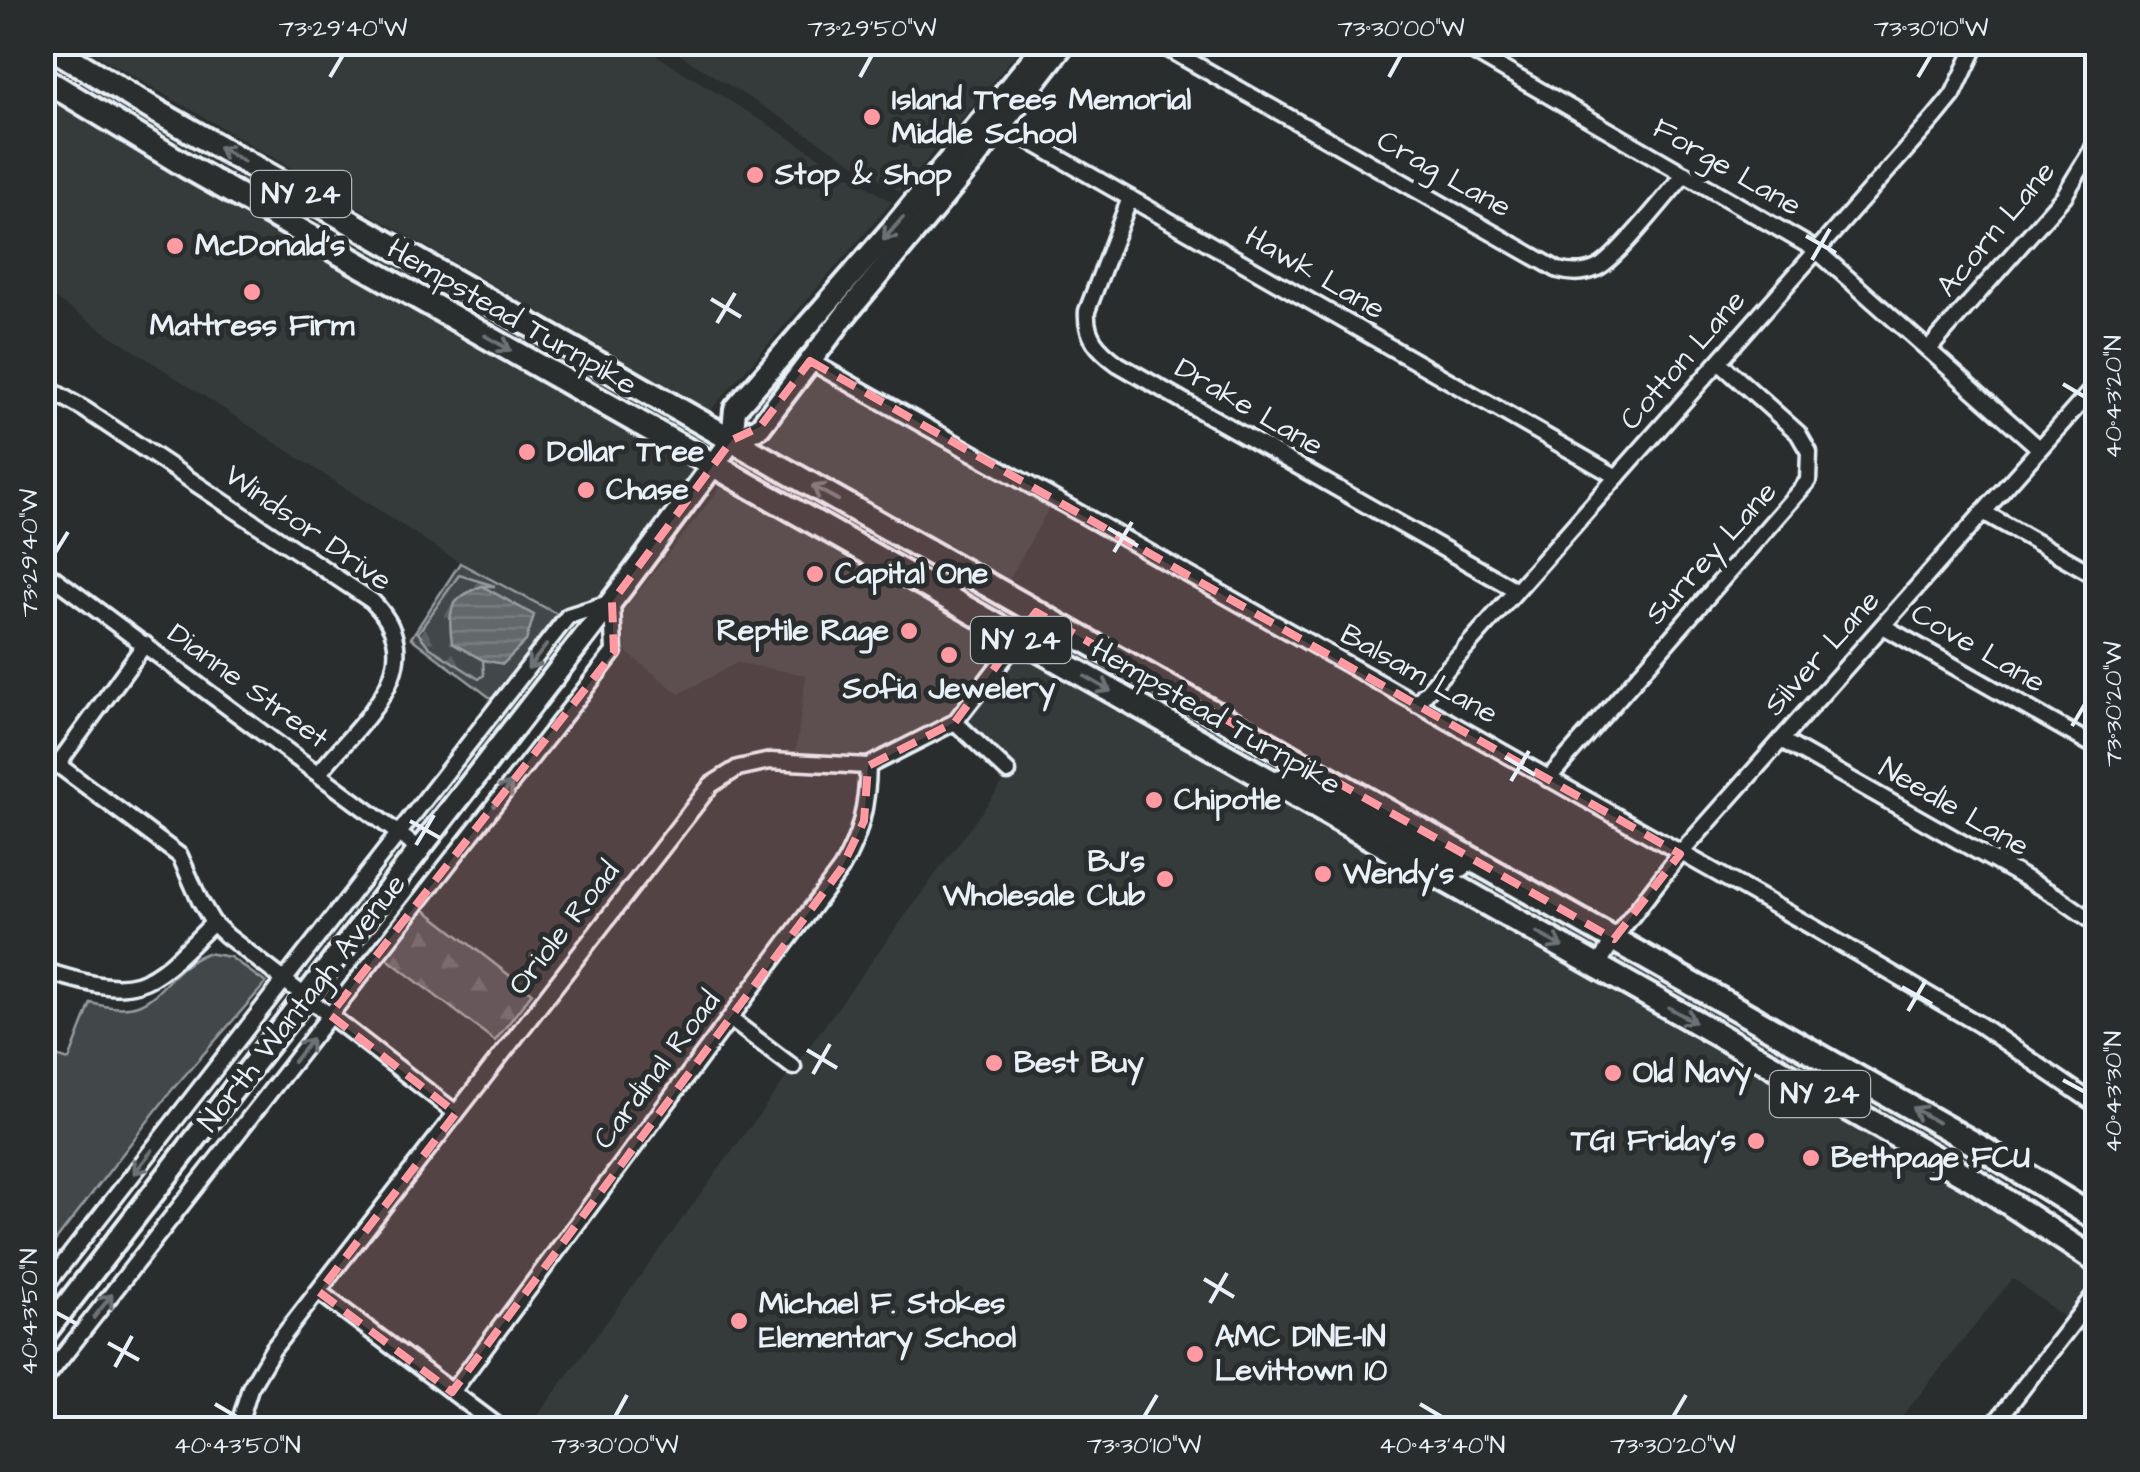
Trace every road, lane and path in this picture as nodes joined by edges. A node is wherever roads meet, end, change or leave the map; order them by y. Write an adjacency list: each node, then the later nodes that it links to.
1 (43, 42): 18 (main road, Hempstead Turnpike / NY 24, one-way to 1)
2 (1047, 42): 8 (main road)
3 (1066, 42): 8 (main road)
4 (1156, 42): 10 (street, Crag Lane)
5 (1456, 42): 10 (street, Forge Lane)
6 (1978, 42): 12 (street, Cotton Lane)
7 (42, 78): 20 (main road, Hempstead Turnpike / NY 24, one-way to 20)
8 (994, 120): 11 (street, Hawk Lane); 14 (main road); 18 (main road, one-way to 18)
9 (2098, 140): 13 (street, Acorn Lane)
10 (1685, 174): 12 (street, Forge Lane)
11 (1130, 198): 21 (street, Hawk Lane); 25 (street, Drake Lane)
12 (1816, 250): 13 (street, Forge Lane); 15 (street, Cotton Lane)
13 (1929, 350): 19 (street, Forge Lane)
14 (810, 361): 18 (main road); 31 (street, Balsam Lane)
15 (1719, 362): 21 (street, Cotton Lane); 41 (street, Surrey Lane)
16 (42, 385): 40 (street, Windsor Drive)
17 (2097, 385): 19 (street, Silver Lane)
18 (732, 440): 20 (main road, North Wantagh Avenue); 27 (main road, Hempstead Turnpike / NY 24, one-way to 18)
19 (2040, 448): 22 (street, Silver Lane)
20 (713, 465): 26 (main road, North Wantagh Avenue); 29 (main road, Hempstead Turnpike / NY 24)
21 (1617, 477): 25 (street, Cotton Lane)
22 (1984, 512): 24 (street); 28 (street, Silver Lane)
23 (42, 569): 30 (street, Dianne Street)
24 (2098, 577)
25 (1516, 590): 31 (street, Cotton Lane)
26 (612, 602): 43 (street, North Wantagh Avenue, one-way to 43); 44 (main road, North Wantagh Avenue); 54 (street, North Wantagh Avenue, one-way to 26)
27 (1036, 612): 29 (street, Oriole Road); 36 (main road, Hempstead Turnpike / NY 24)
28 (1883, 626): 33 (street, Silver Lane); 34 (street, Cove Lane)
29 (1019, 639): 32 (street, Oriole Road); 42 (main road, Hempstead Turnpike / NY 24, one-way to 42)
30 (145, 644): 37 (street); 40 (street, Dianne Street)
31 (1416, 704): 41 (street, Balsam Lane)
32 (955, 722): 38 (street, Oriole Road); 39 (street)
33 (1781, 740): 45 (street, Silver Lane); 48 (street, Needle Lane)
34 (2098, 748)
35 (42, 753): 37 (street)
36 (1289, 755): 42 (main road); 46 (main road, Hempstead Turnpike / NY 24)
37 (58, 764): 47 (street)
38 (868, 766): 55 (street, Cardinal Road); 58 (street, Oriole Road)
39 (1008, 772)
40 (319, 773): 43 (street, Dianne Street)
41 (1548, 779): 45 (street, Balsam Lane)
42 (1272, 783): 46 (main road); 50 (main road, Hempstead Turnpike / NY 24, one-way to 50)
43 (399, 834): 44 (street, Dianne Street); 52 (street, North Wantagh Avenue)
44 (419, 849): 53 (main road, North Wantagh Avenue)
45 (1680, 854): 49 (street, Silver Lane); 57 (street, Balsam Lane)
46 (1508, 879): 49 (main road, Hempstead Turnpike / NY 24)
47 (213, 923): 51 (street); 52 (street)
48 (2098, 925)
49 (1614, 940): 50 (street, Silver Lane); 59 (main road, Hempstead Turnpike / NY 24, one-way to 49)
50 (1597, 967): 60 (main road, Hempstead Turnpike / NY 24, one-way to 60)
51 (42, 970)
52 (285, 980): 53 (street); 62 (street, North Wantagh Avenue, one-way to 62)
53 (306, 996): 54 (street); 64 (main road, North Wantagh Avenue)
54 (330, 1015): 58 (street); 65 (street, North Wantagh Avenue, one-way to 54)
55 (730, 1019): 56 (street); 66 (street, Cardinal Road)
56 (792, 1067)
57 (2098, 1106)
58 (456, 1112): 63 (street, Oriole Road)
59 (2098, 1220)
60 (2098, 1262)
61 (2098, 1290): 69 (street)
62 (42, 1292)
63 (319, 1292): 66 (street); 67 (street, Oriole Road)
64 (42, 1338)
65 (42, 1383)
66 (452, 1392): 68 (street)
67 (237, 1430)
68 (503, 1430)
69 (1990, 1430)

